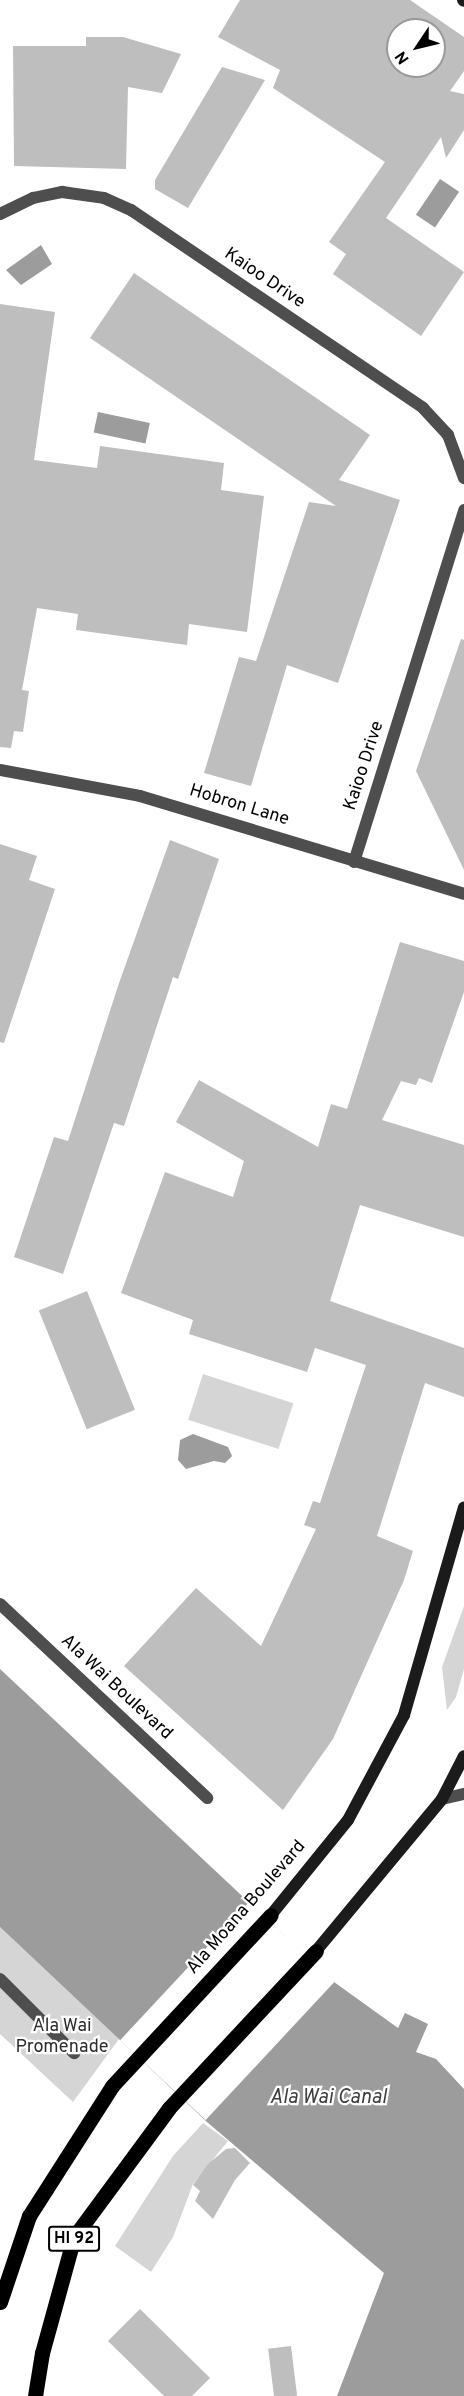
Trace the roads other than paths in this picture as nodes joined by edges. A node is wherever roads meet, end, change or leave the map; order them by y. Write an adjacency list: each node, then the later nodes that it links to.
1 (0, 214): 2 (street, Kaioo Drive)
2 (464, 478)
3 (464, 510): 5 (street, Kaioo Drive)
4 (0, 770): 5 (street, Hobron Lane)
5 (354, 862): 6 (street, Hobron Lane)
6 (464, 894)
7 (464, 1507): 13 (main road, Ala Moana Boulevard / HI 92)
8 (0, 1604): 11 (street, Ala Wai Boulevard)
9 (464, 1756): 12 (main road, HI 92)
10 (464, 1794): 12 (street)
11 (207, 1798)
12 (442, 1799): 14 (main road, HI 92)
13 (271, 1915): 17 (main road, Ala Moana Boulevard / HI 92)
14 (316, 1951): 18 (main road, HI 92)
15 (0, 1979): 16 (street)
16 (74, 2053)
17 (0, 2302)
18 (35, 2396)

